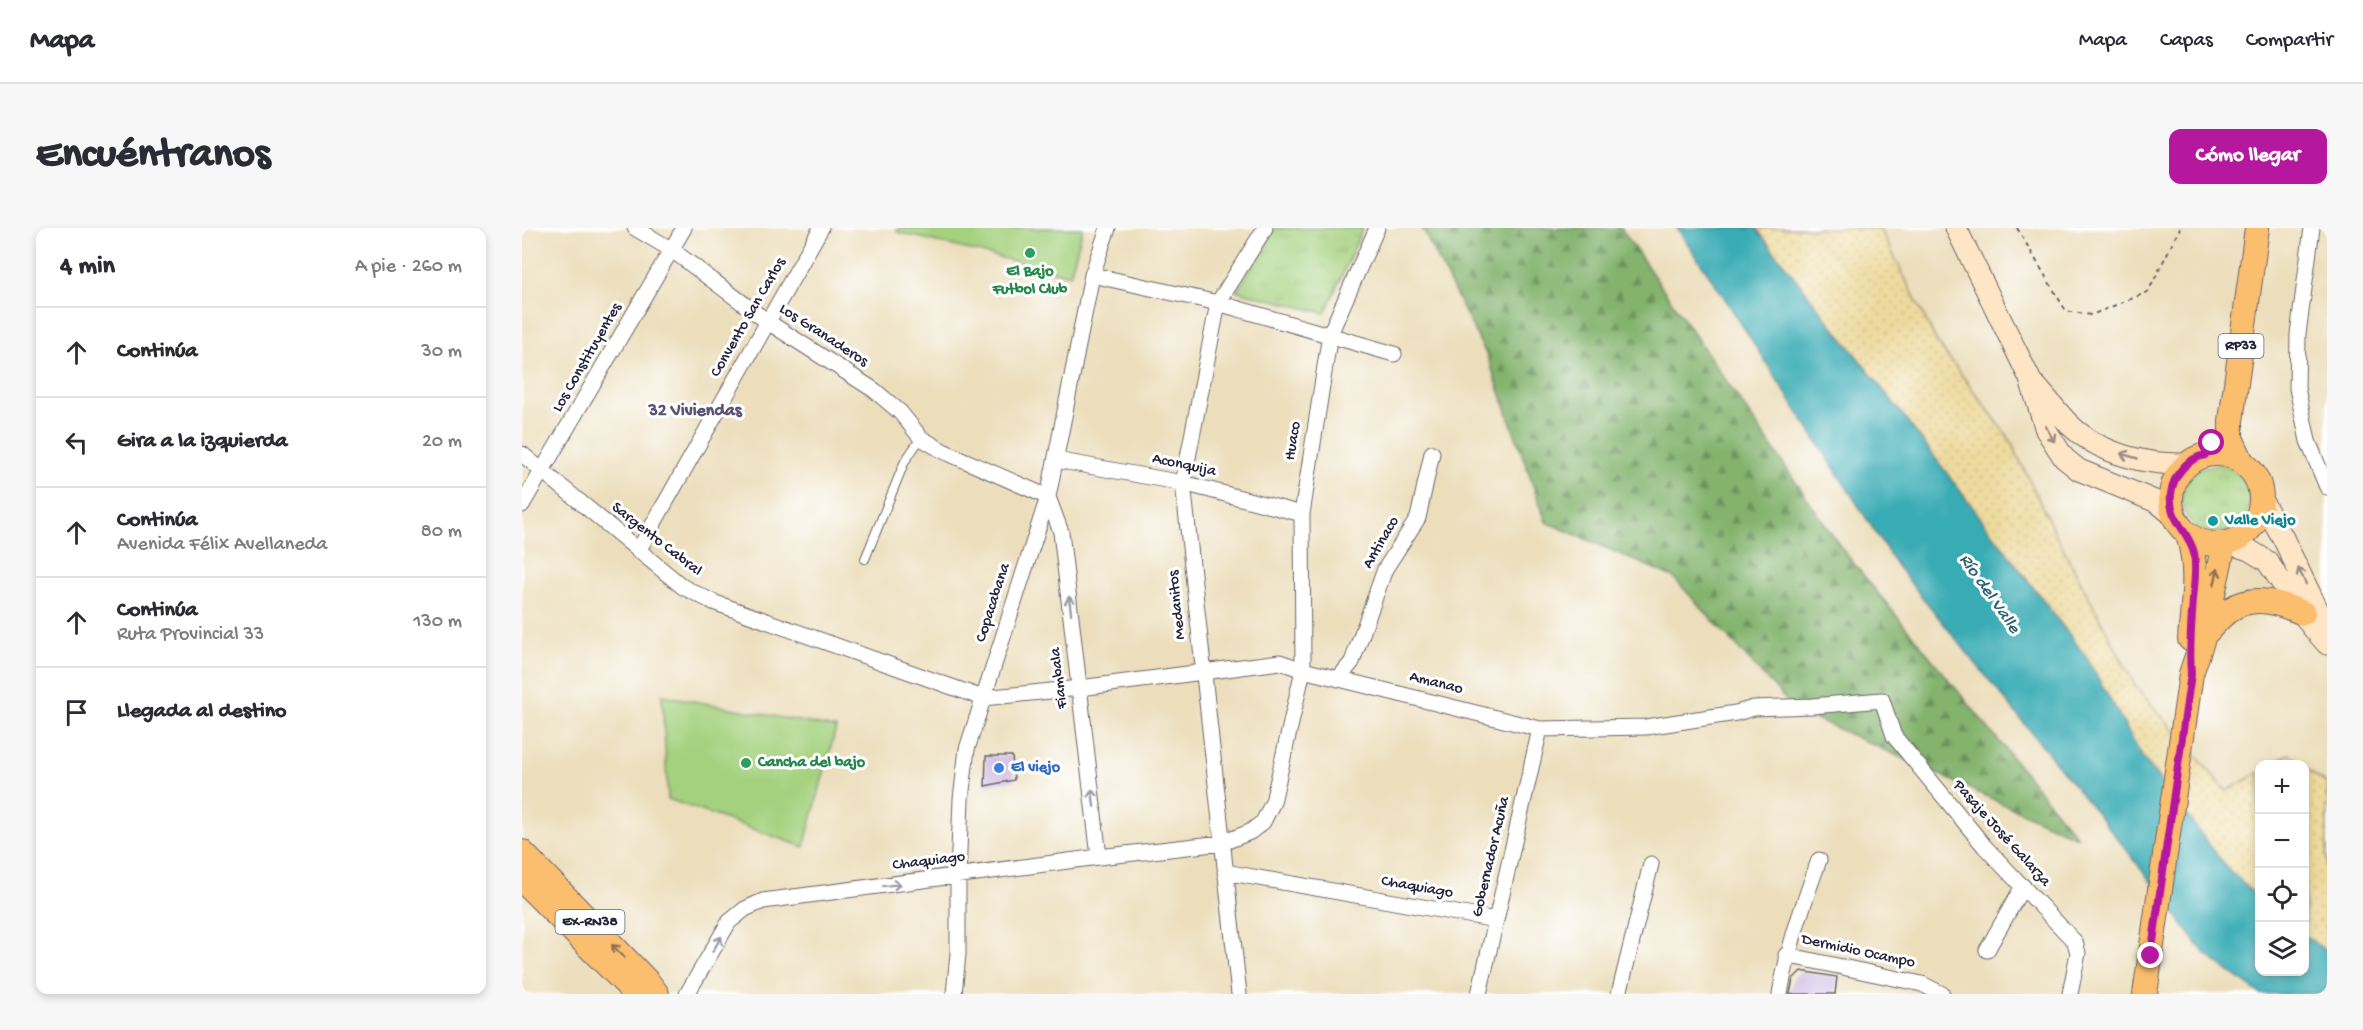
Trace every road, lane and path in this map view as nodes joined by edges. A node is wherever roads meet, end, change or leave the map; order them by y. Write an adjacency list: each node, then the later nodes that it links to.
1 (635, 228): 13 (street, Los Granaderos)
2 (684, 228): 13 (street, Los Constituyentes)
3 (821, 228): 16 (street, Convento San Carlos)
4 (1108, 228): 14 (street, Copacabana)
5 (1265, 228): 15 (street, Medanitos)
6 (1377, 228): 17 (street, Huaco)
7 (1956, 228): 19 (main road)
8 (2017, 228): 9 (path)
9 (2180, 228)
10 (2244, 228): 24 (main road, RP33)
11 (2257, 228): 25 (main road, RP33)
12 (2312, 228): 28 (street)
13 (672, 250): 16 (street, Los Granaderos); 26 (street, Los Constituyentes)
14 (1092, 275): 15 (street); 23 (street, Copacabana)
15 (1218, 303): 17 (street); 27 (street, Medanitos)
16 (768, 322): 20 (street, Los Granaderos); 35 (street, Convento San Carlos)
17 (1330, 334): 18 (street); 32 (street, Huaco)
18 (1394, 354)
19 (2030, 379): 24 (main road, one-way to 19); 33 (main road, one-way to 33)
20 (921, 438): 29 (street); 36 (lane)
21 (1432, 453): 43 (street, Antinaco)
22 (522, 454): 26 (street, Sargento Cabral)
23 (1056, 460): 27 (street, Aconquija); 29 (street, Copacabana)
24 (2196, 460): 25 (main road); 33 (main road, RP33)
25 (2242, 462): 30 (main road, RP33)
26 (543, 472): 31 (street, Los Constituyentes); 35 (street, Sargento Cabral)
27 (1183, 483): 32 (street, Aconquija); 42 (street, Medanitos)
28 (2327, 487)
29 (1048, 497): 45 (street, Fiambala, one-way to 29); 46 (street, Copacabana)
30 (2261, 499): 34 (main road); 38 (main road, one-way to 30)
31 (522, 505)
32 (1302, 514): 41 (street, Huaco)
33 (2181, 526): 34 (main road); 44 (main road, RP33)
34 (2226, 543): 37 (main road); 39 (main road, RP33, one-way to 34)
35 (638, 551): 46 (street, Sargento Cabral)
36 (865, 560)
37 (2303, 613): 39 (main road); 40 (main road)
38 (2327, 629)
39 (2204, 635): 44 (main road, RP33)
40 (2327, 644)
41 (1303, 670): 42 (street, Amanao); 43 (street, Amanao); 49 (street)
42 (1203, 672): 45 (street, Amanao); 49 (street, Medanitos)
43 (1338, 679): 48 (street, Amanao)
44 (2190, 684): 70 (main road, RP33)
45 (1080, 688): 46 (street, Amanao); 51 (street, Fiambala, one-way to 45)
46 (983, 698): 55 (street, Copacabana)
47 (1882, 700): 48 (street, Amanao); 57 (street, Pasaje José Galarza)
48 (1540, 729): 58 (street, Gobernador Acuña)
49 (1222, 843): 51 (street, Chaquiago); 54 (street, Medanitos)
50 (522, 852): 61 (main road, EX-RN38, one-way to 50)
51 (1100, 856): 55 (street, Chaquiago)
52 (1819, 860): 60 (street)
53 (1651, 864): 66 (street)
54 (1225, 872): 58 (street, Chaquiago); 64 (street, Medanitos)
55 (958, 877): 62 (street, Chaquiago, one-way to 55); 63 (street, Copacabana)
56 (522, 880): 61 (main road, EX-RN38)
57 (2023, 886): 59 (street); 69 (street, Pasaje José Galarza)
58 (1496, 920): 65 (street, Gobernador Acuña)
59 (1987, 950)
60 (1786, 955): 67 (street); 68 (street, Dermidio Ocampo)
61 (651, 994)
62 (687, 994)
63 (954, 994)
64 (1239, 994)
65 (1479, 994)
66 (1619, 994)
67 (1780, 994)
68 (1942, 994)
69 (2070, 994)
70 (2145, 994)

